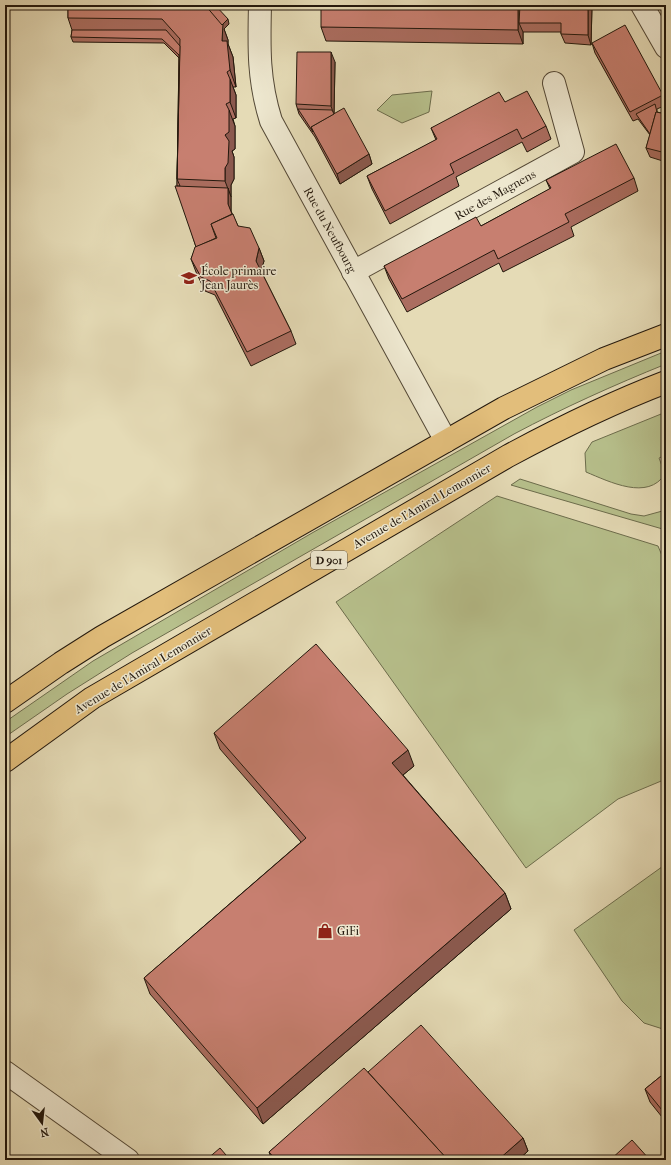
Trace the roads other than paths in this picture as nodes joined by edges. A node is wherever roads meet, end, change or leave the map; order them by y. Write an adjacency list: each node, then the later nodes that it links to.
1 (260, 5): 5 (street, Rue du Neufbourg)
2 (642, 5): 3 (street)
3 (666, 47)
4 (554, 83): 5 (street, Rue des Magnens)
5 (353, 272): 8 (street, Rue du Neufbourg)
6 (666, 335): 8 (main road)
7 (666, 382): 10 (main road, Avenue de l'Amiral Lemonnier / D 901)
8 (446, 441): 9 (main road)
9 (8, 697)
10 (5, 761)
11 (5, 1072): 12 (street)
12 (128, 1160)

